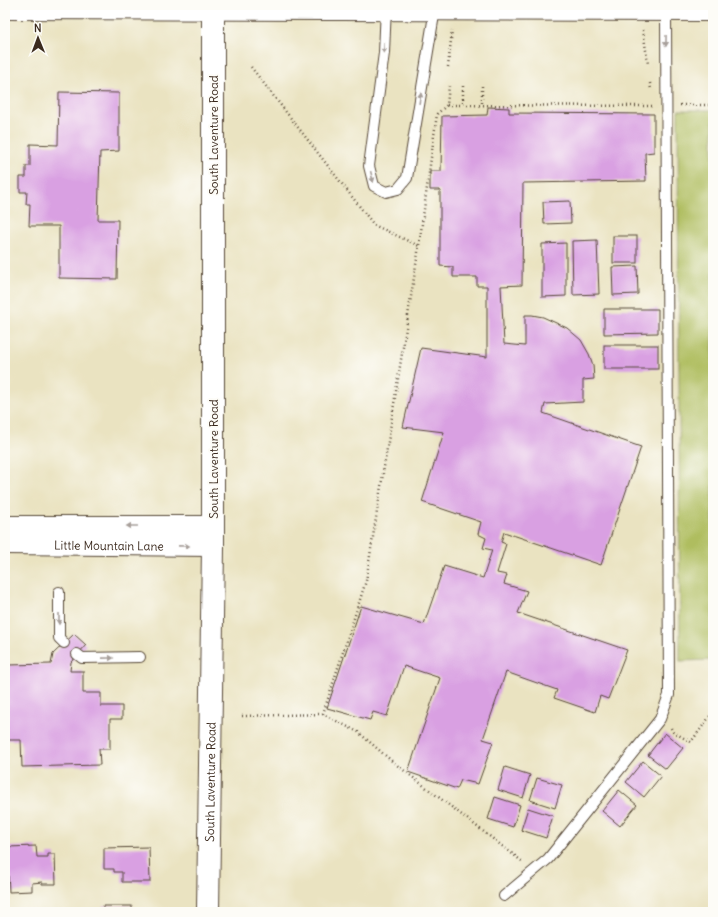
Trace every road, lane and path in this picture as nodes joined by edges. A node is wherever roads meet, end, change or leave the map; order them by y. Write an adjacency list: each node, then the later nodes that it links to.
1 (59, 7): 2 (street); 4 (street)
2 (213, 7): 3 (street); 23 (street, South Laventure Road)
3 (386, 7): 5 (street); 5 (lane, one-way to 5)
4 (5, 8)
5 (435, 9): 6 (street)
6 (666, 10): 7 (street); 19 (lane, one-way to 19)
7 (713, 10)
8 (643, 30): 10 (path)
9 (452, 31): 12 (path)
10 (648, 64)
11 (251, 66): 21 (path)
12 (448, 67)
13 (449, 86): 16 (path)
14 (463, 86): 17 (path)
15 (482, 86): 18 (path)
16 (446, 105): 17 (path); 21 (path)
17 (464, 105): 18 (path)
18 (482, 105): 19 (path)
19 (666, 105): 20 (path); 32 (lane)
20 (713, 105)
21 (419, 246): 30 (path)
22 (5, 526): 23 (street, Little Mountain Lane, one-way to 22)
23 (213, 536): 24 (street, Little Mountain Lane, one-way to 23); 35 (street, South Laventure Road)
24 (5, 544)
25 (59, 592): 26 (lane, one-way to 26)
26 (64, 643)
27 (78, 654): 28 (lane, one-way to 28)
28 (140, 657)
29 (713, 712): 32 (path)
30 (323, 714): 31 (path); 33 (path)
31 (242, 716)
32 (660, 719): 33 (lane)
33 (534, 871): 34 (lane)
34 (504, 896)
35 (208, 912)

